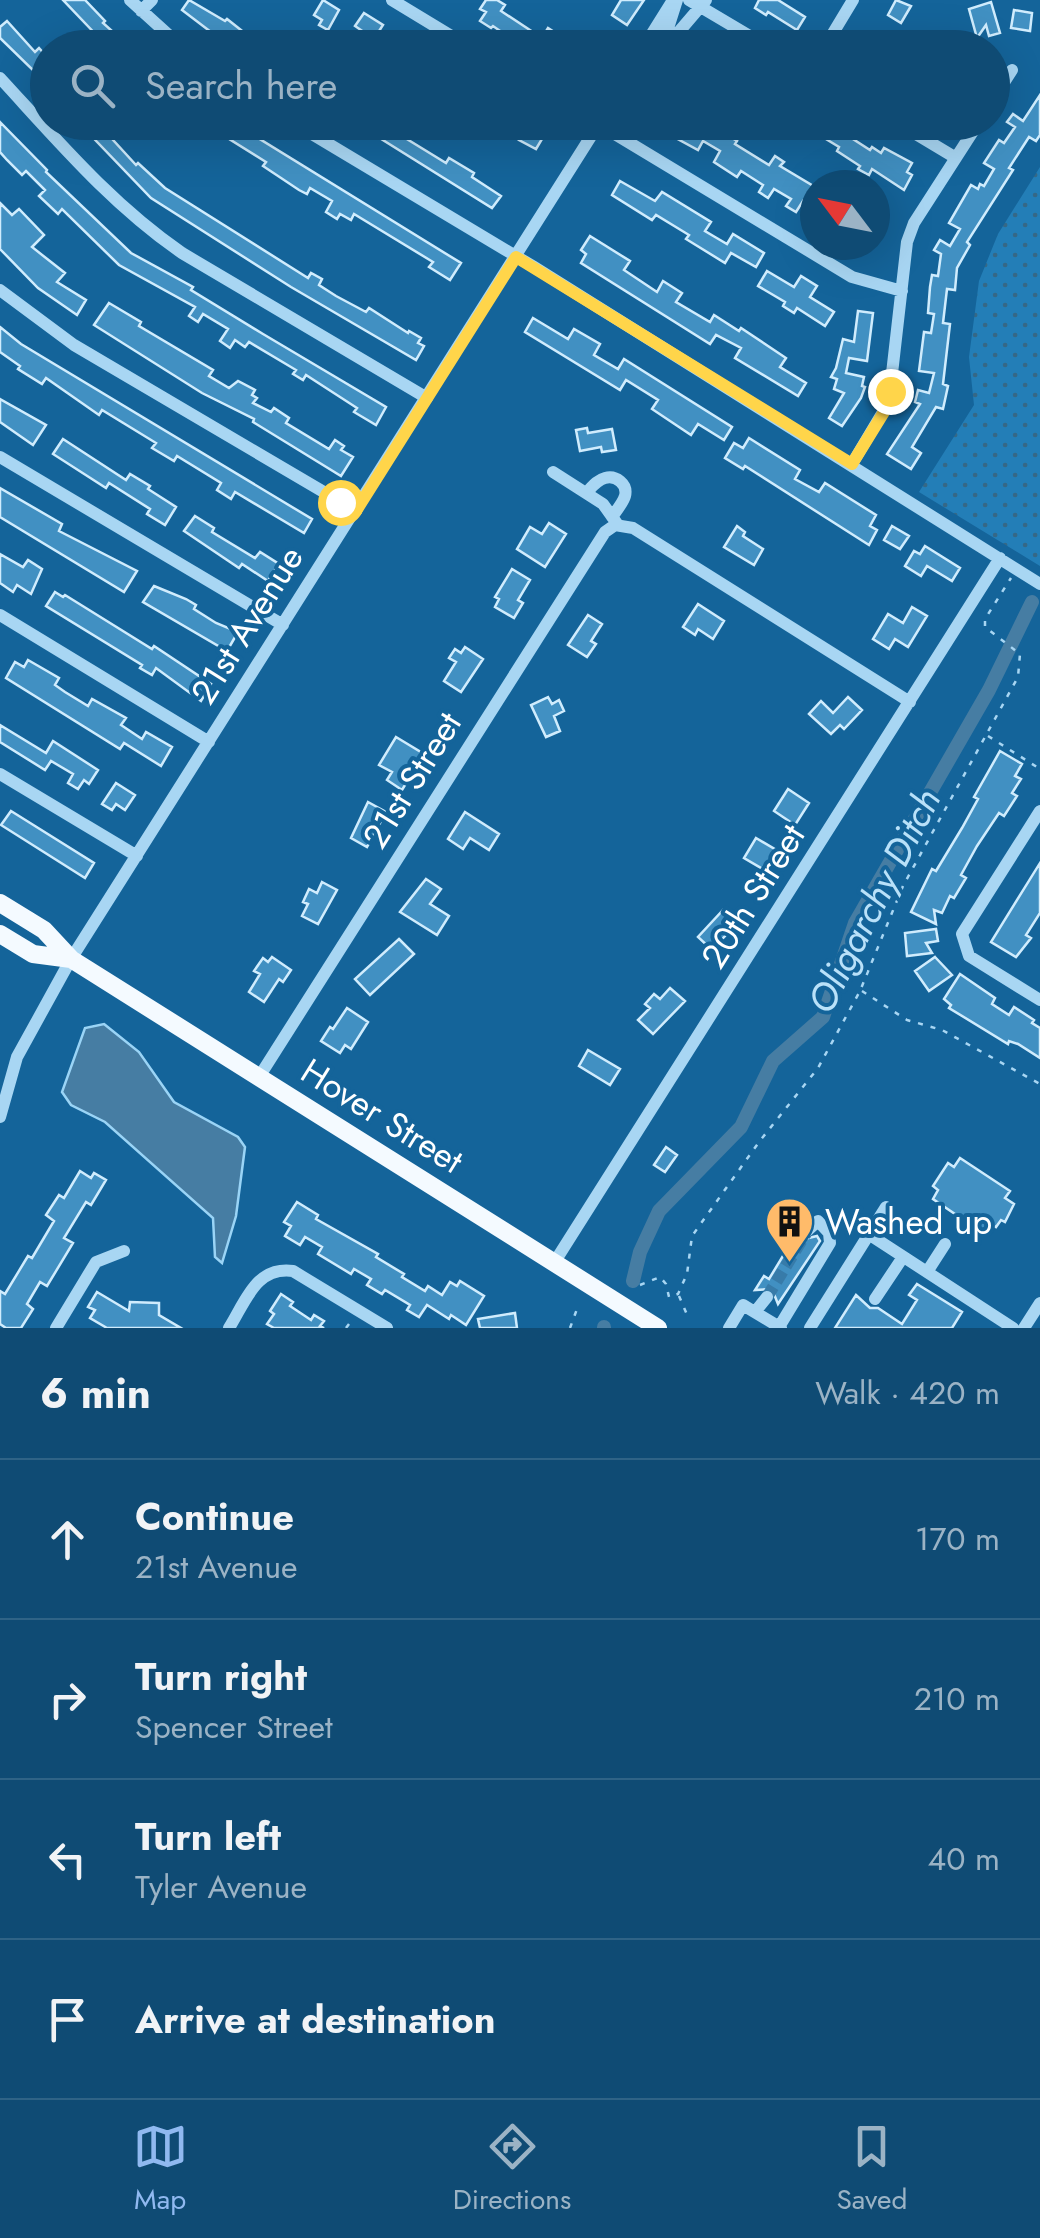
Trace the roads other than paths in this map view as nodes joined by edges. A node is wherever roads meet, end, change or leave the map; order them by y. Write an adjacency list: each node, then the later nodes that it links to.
1 (130, 0): 7 (street)
2 (152, 0): 7 (street)
3 (392, 0): 9 (street)
4 (675, 0): 10 (street); 11 (street)
5 (852, 0): 14 (street)
6 (697, 2): 12 (street); 13 (street)
7 (142, 11): 8 (street)
8 (163, 30)
9 (441, 30)
10 (655, 30)
11 (668, 30)
12 (676, 30)
13 (741, 30)
14 (834, 30)
15 (1012, 70): 16 (street)
16 (1010, 73)
17 (0, 78): 18 (street)
18 (30, 111)
19 (57, 140): 29 (street)
20 (322, 140): 26 (street)
21 (589, 140): 26 (street, 21st Avenue)
22 (628, 140): 28 (street)
23 (926, 140): 25 (street)
24 (967, 140): 25 (street)
25 (956, 158): 28 (street)
26 (516, 257): 29 (street, 21st Avenue); 31 (street)
27 (0, 290): 34 (street)
28 (902, 291): 31 (street)
29 (427, 398): 34 (street, 21st Avenue)
30 (0, 458): 39 (street)
31 (852, 464): 36 (street)
32 (553, 472): 33 (street)
33 (586, 494): 35 (street); 35 (street)
34 (356, 511): 39 (street, 21st Avenue)
35 (618, 523): 40 (street); 49 (street, 21st Street)
36 (1000, 558): 37 (street); 40 (street, 20th Street)
37 (1036, 581)
38 (0, 614): 41 (street)
39 (282, 626): 41 (street, 21st Avenue)
40 (910, 702): 57 (street, 20th Street)
41 (209, 742): 44 (street, 21st Avenue)
42 (0, 774): 44 (street)
43 (1040, 811): 48 (street)
44 (136, 856): 47 (street, 21st Avenue)
45 (0, 903): 47 (main road, Hover Street)
46 (0, 934): 47 (main road, Hover Street)
47 (71, 959): 49 (main road, Hover Street); 50 (street, 21st Avenue)
48 (1040, 1000)
49 (258, 1077): 57 (main road, Hover Street)
50 (0, 1117)
51 (886, 1207): 53 (street)
52 (808, 1230): 63 (street)
53 (870, 1234): 56 (street); 69 (street)
54 (945, 1244): 58 (street)
55 (124, 1250): 64 (street)
56 (903, 1256): 58 (street); 60 (street)
57 (554, 1263): 67 (main road, Hover Street)
58 (927, 1272): 70 (street)
59 (766, 1297): 62 (street)
60 (875, 1300)
61 (1040, 1302): 71 (street)
62 (755, 1312): 63 (street); 68 (street)
63 (780, 1327)
64 (56, 1328)
65 (229, 1328): 66 (street)
66 (388, 1328)
67 (658, 1328)
68 (729, 1328)
69 (810, 1328)
70 (1013, 1328)
71 (1024, 1328)

